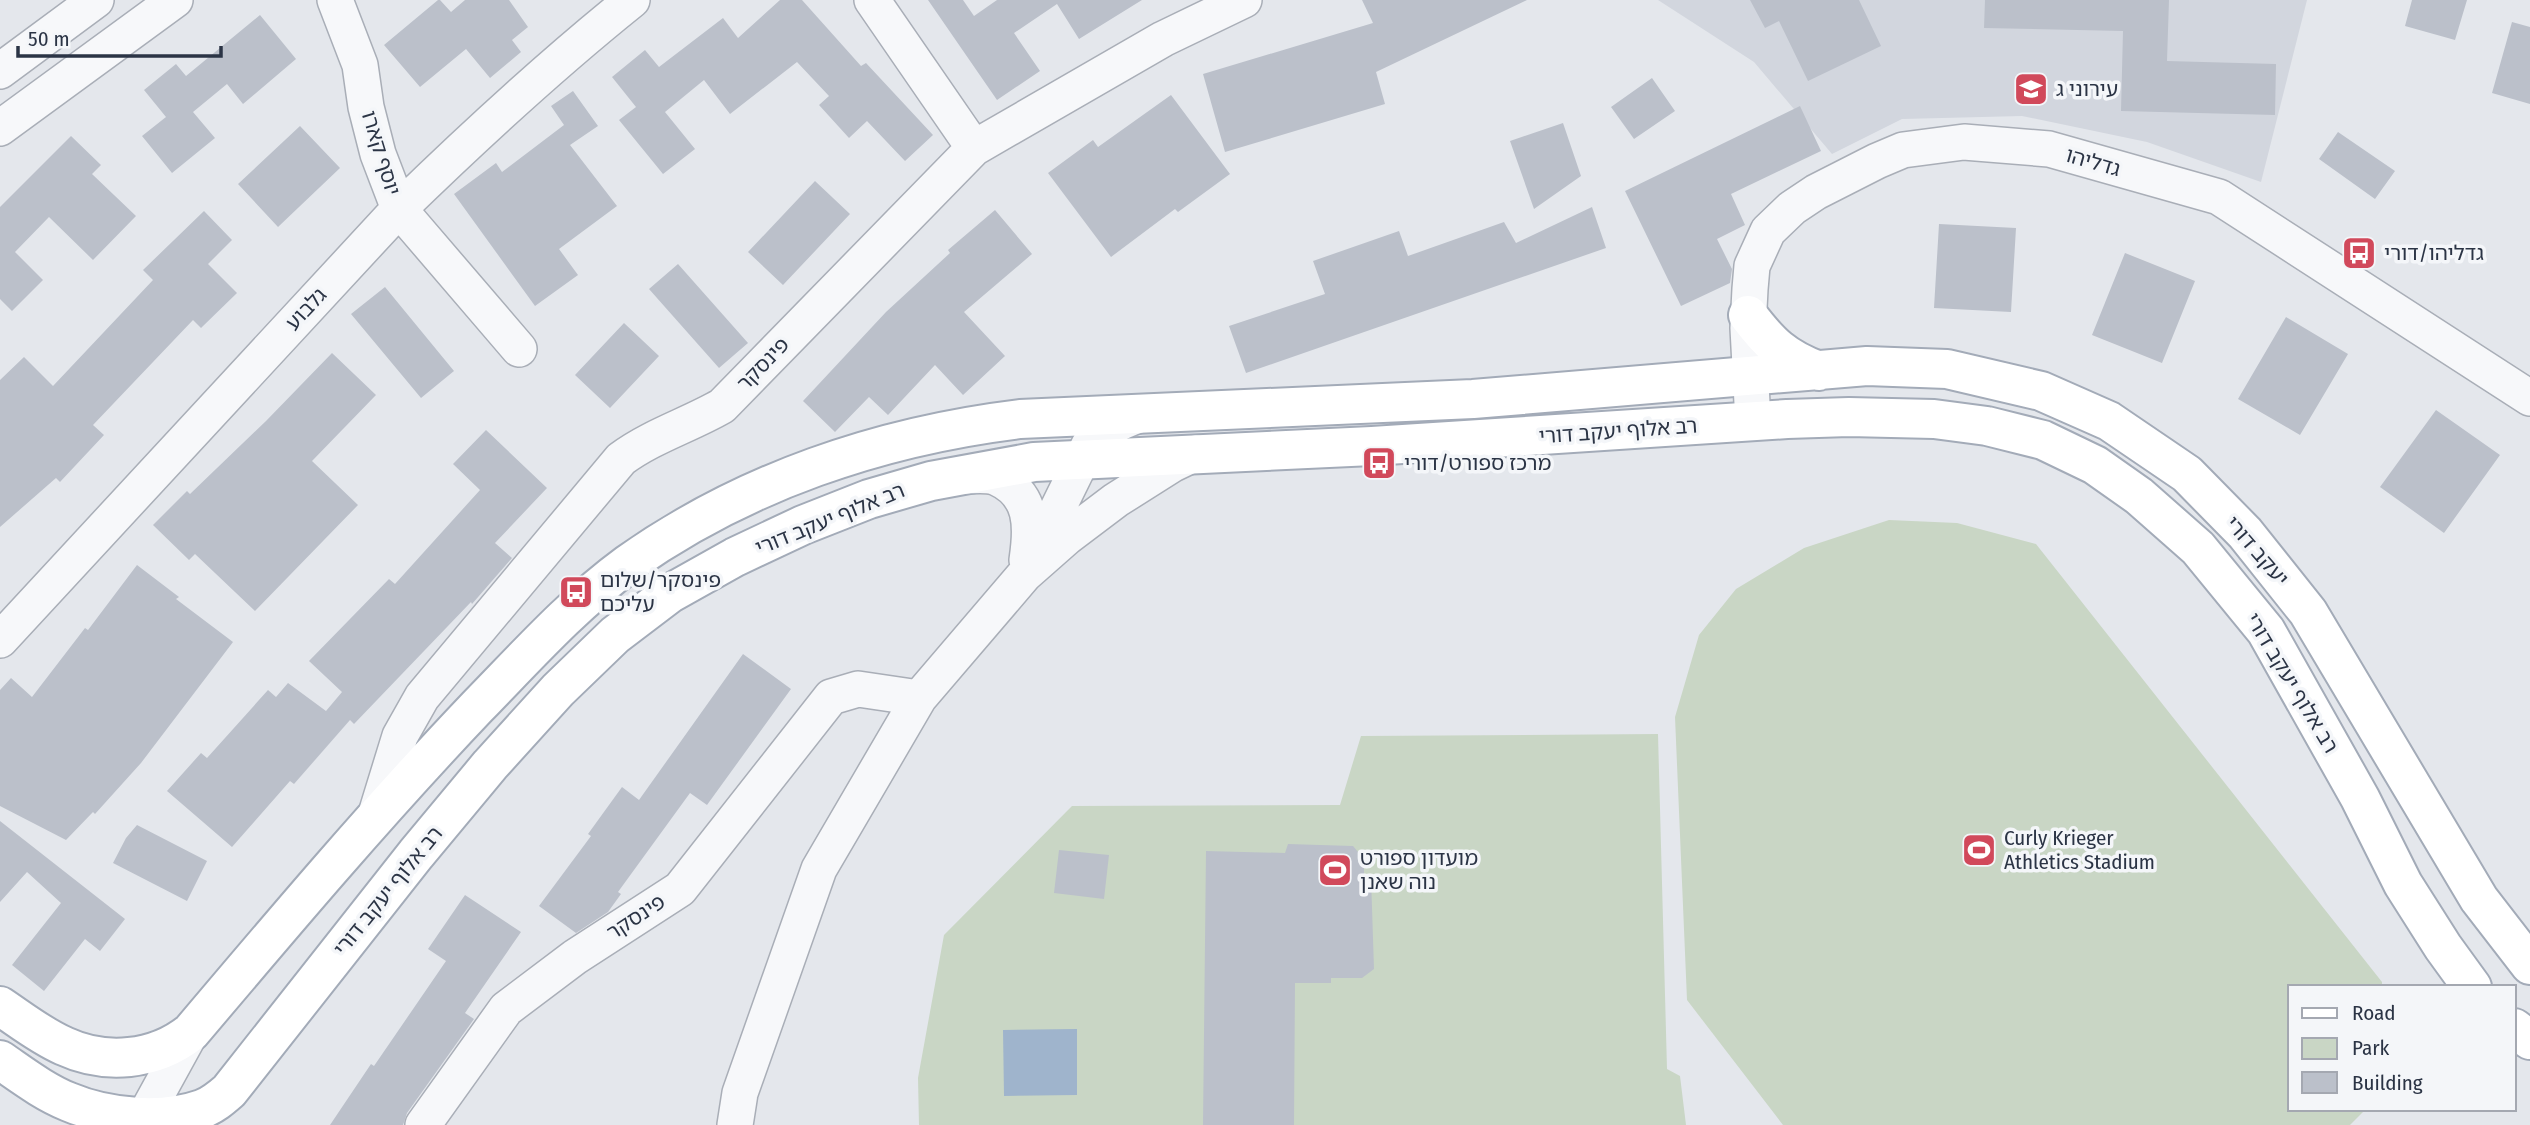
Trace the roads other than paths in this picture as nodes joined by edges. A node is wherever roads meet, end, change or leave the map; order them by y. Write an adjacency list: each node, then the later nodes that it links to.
1 (96, 0): 7 (street)
2 (175, 0): 8 (street)
3 (335, 0): 10 (street, יוסף קארו)
4 (632, 0): 10 (street, גלבוע)
5 (872, 0): 9 (street)
6 (1244, 0): 9 (street, פינסקר)
7 (0, 71)
8 (0, 128)
9 (975, 148): 25 (street, פינסקר)
10 (399, 209): 12 (street, יוסף קארו); 23 (street, גלבוע)
11 (1748, 322): 13 (main road); 14 (street, גדליהו); 15 (main road); 16 (street, גדליהו)
12 (519, 349)
13 (1819, 371): 14 (main road, רב אלוף יעקב דורי); 26 (main road, יעקב דורי)
14 (1751, 377): 15 (main road, רב אלוף יעקב דורי); 18 (street)
15 (1699, 382): 17 (main road, רב אלוף יעקב דורי)
16 (2530, 398)
17 (1139, 415): 20 (street); 25 (main road, רב אלוף יעקב דורי)
18 (1754, 422): 19 (main road, רב אלוף יעקב דורי); 27 (main road, רב אלוף יעקב דורי)
19 (1196, 453): 20 (main road, רב אלוף יעקב דורי); 22 (street)
20 (1082, 458): 21 (main road, רב אלוף יעקב דורי); 22 (street)
21 (954, 476): 22 (street); 32 (main road, רב אלוף יעקב דורי)
22 (1025, 573): 24 (street)
23 (0, 640)
24 (919, 698): 35 (street, פינסקר); 36 (street)
25 (376, 814): 29 (main road, רב אלוף יעקב דורי)
26 (2530, 965)
27 (2471, 985)
28 (0, 1006): 29 (main road, רב אלוף יעקב דורי)
29 (191, 1032): 33 (street)
30 (0, 1060): 31 (main road)
31 (44, 1090): 33 (main road, רב אלוף יעקב דורי); 34 (main road)
32 (223, 1108): 33 (main road, רב אלוף יעקב דורי)
33 (142, 1121)
34 (75, 1125)
35 (423, 1125)
36 (735, 1125)

